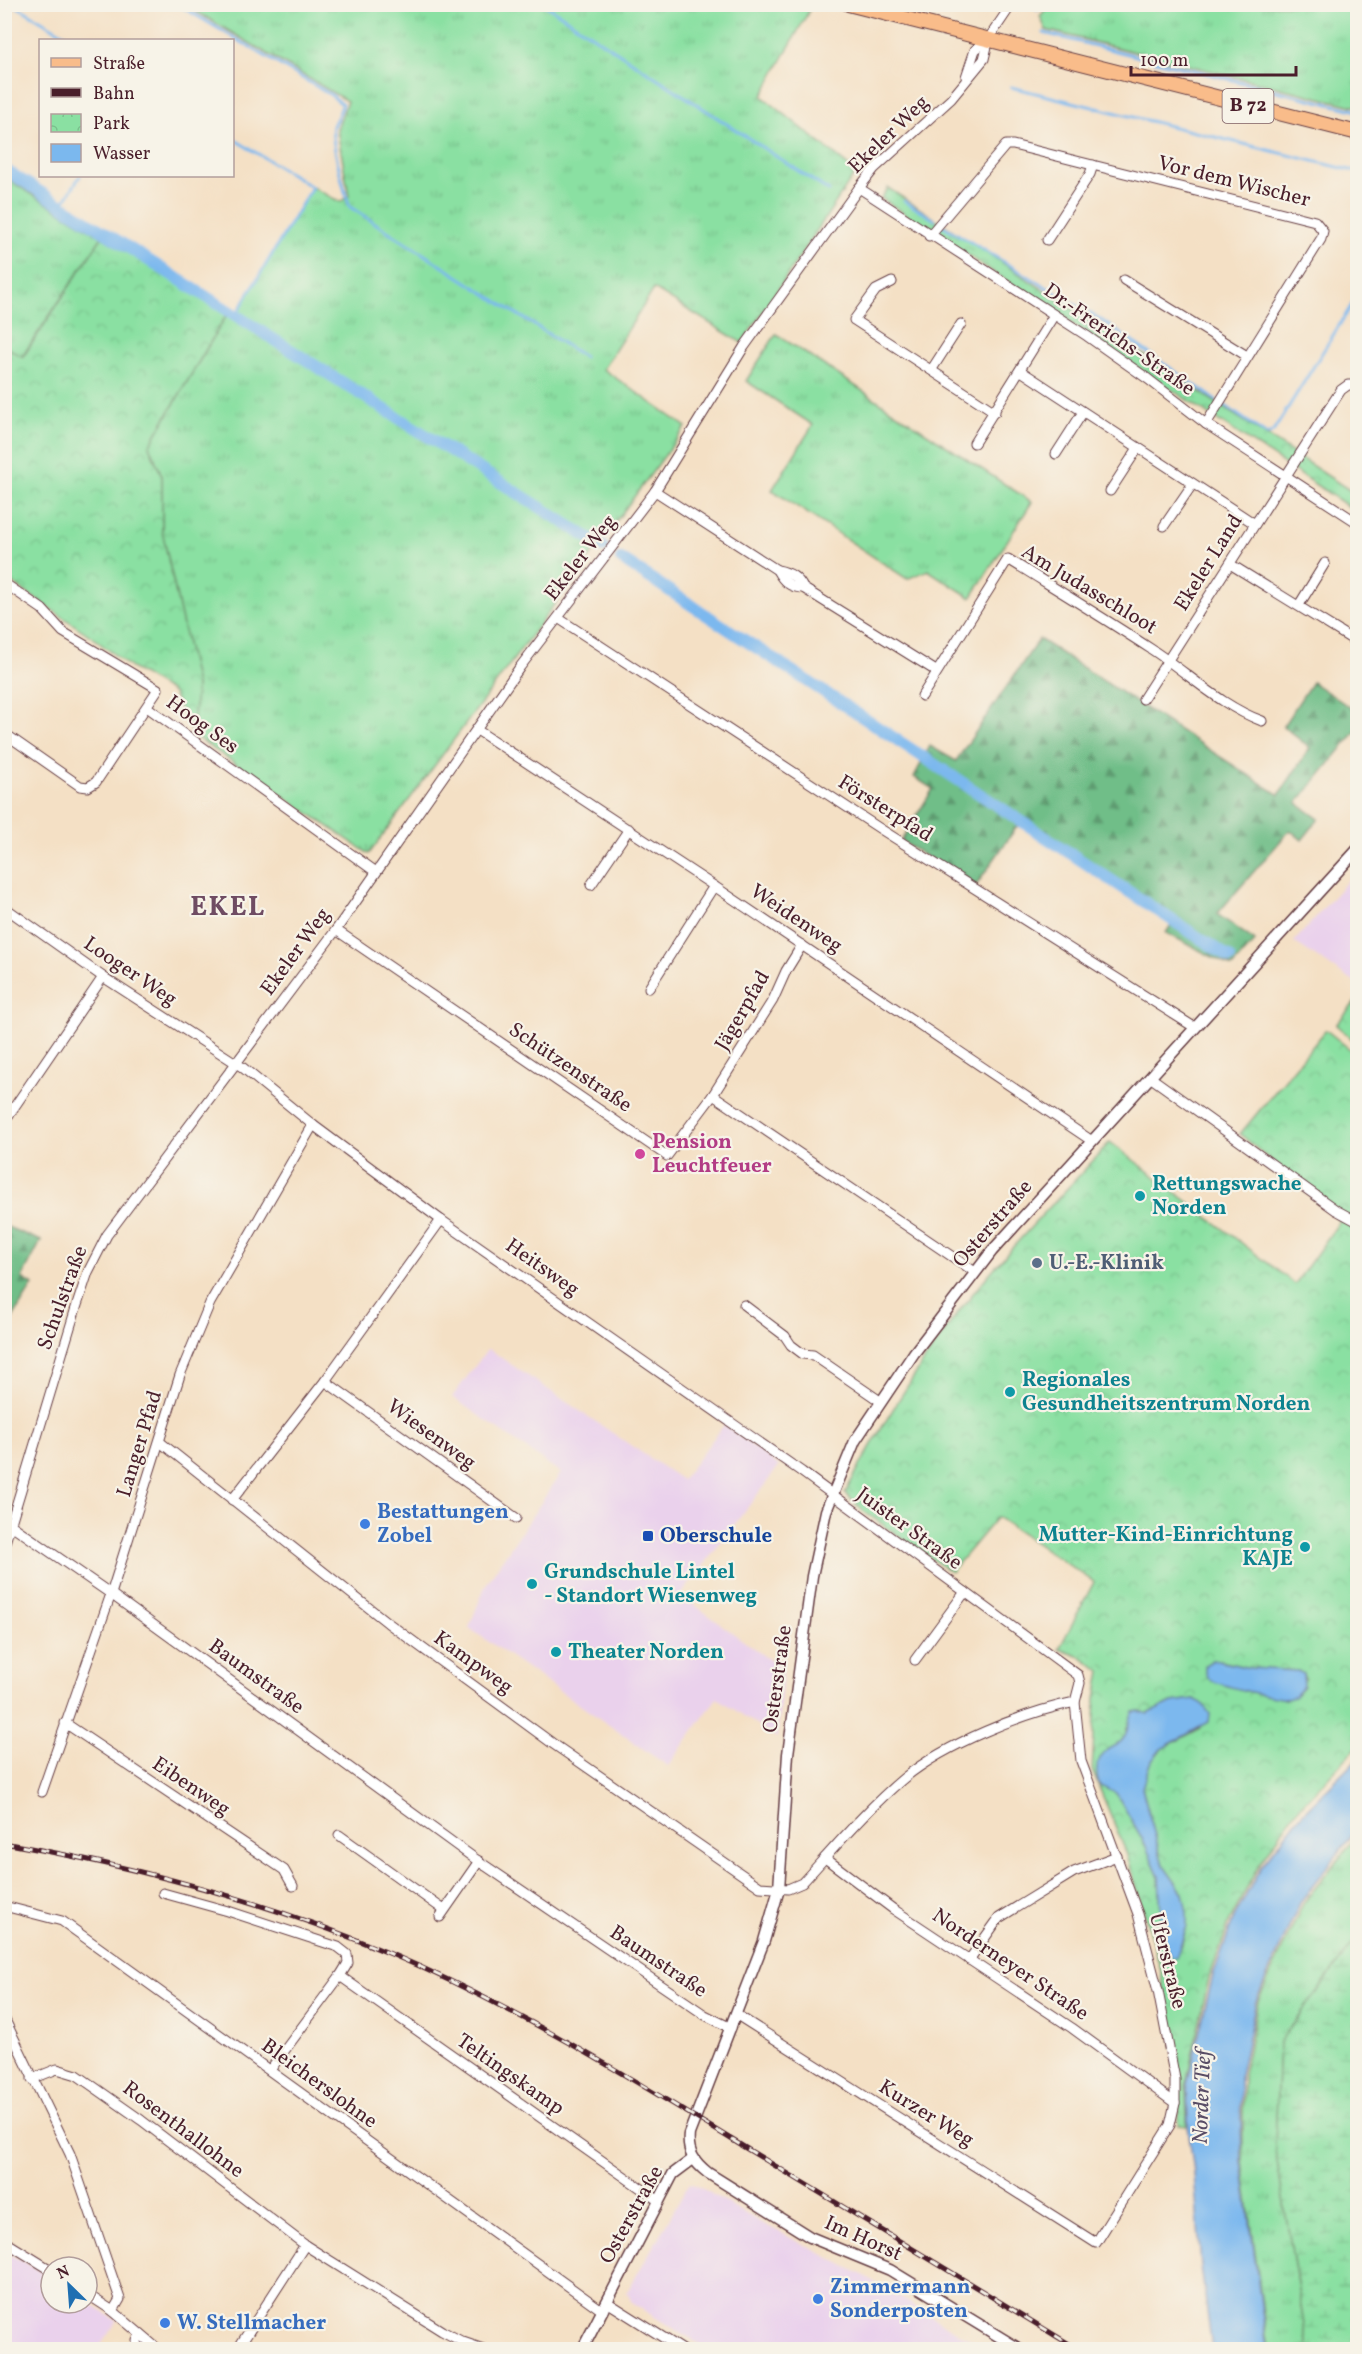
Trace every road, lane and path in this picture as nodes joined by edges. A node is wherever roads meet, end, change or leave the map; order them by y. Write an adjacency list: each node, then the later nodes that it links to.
1 (848, 4): 3 (main road, B 72)
2 (1012, 4): 3 (street, Ekeler Weg)
3 (989, 39): 4 (main road, B 72); 6 (street, Ekeler Weg)
4 (1358, 133)
5 (1093, 165): 7 (street, Vor dem Wischer); 8 (street); 13 (street, Vor dem Wischer)
6 (859, 188): 7 (street, Dr.-Frerichs-Straße); 25 (street, Ekeler Weg)
7 (929, 236): 11 (street, Dr.-Frerichs-Straße)
8 (1047, 240)
9 (1124, 280): 13 (street)
10 (892, 282): 14 (street)
11 (1054, 315): 15 (street); 19 (street, Dr.-Frerichs-Straße)
12 (961, 324): 14 (street)
13 (1247, 356): 19 (street, Vor dem Wischer)
14 (932, 369): 17 (street)
15 (1021, 371): 17 (street); 18 (street)
16 (1358, 385): 23 (street, Ekeler Land)
17 (995, 412): 20 (street)
18 (1083, 412): 21 (street); 22 (street)
19 (1206, 424): 23 (street, Dr.-Frerichs-Straße)
20 (974, 443)
21 (1138, 448): 24 (street); 26 (street)
22 (1056, 454)
23 (1286, 476): 27 (street, Dr.-Frerichs-Straße); 28 (street, Ekeler Land)
24 (1192, 485): 28 (street); 29 (street)
25 (655, 490): 34 (street, Ekeler Weg); 37 (street)
26 (1110, 491)
27 (1358, 523)
28 (1255, 524): 31 (street, Ekeler Land)
29 (1164, 526)
30 (1325, 563): 33 (street)
31 (1230, 564): 33 (street); 36 (street, Ekeler Land)
32 (4, 583): 40 (street, Hoog Ses)
33 (1299, 606): 35 (street)
34 (558, 618): 42 (street, Ekeler Weg); 54 (street, Försterpfad)
35 (1358, 643)
36 (1167, 661): 37 (street, Am Judasschloot); 39 (street, Ekeler Land); 41 (street, Am Judasschloot)
37 (936, 671): 38 (street, Am Judasschloot)
38 (922, 696)
39 (1143, 699)
40 (147, 707): 43 (street); 46 (street, Hoog Ses)
41 (1262, 721)
42 (477, 730): 44 (street, Weidenweg); 46 (street, Ekeler Weg)
43 (4, 733)
44 (629, 829): 47 (street); 48 (street, Weidenweg)
45 (1358, 849): 54 (street, Osterstraße)
46 (376, 872): 50 (street, Ekeler Weg)
47 (591, 885)
48 (714, 886): 51 (street, Weidenweg); 53 (street)
49 (4, 907): 52 (street, Looger Weg)
50 (336, 930): 55 (street, Ekeler Weg); 57 (street, Schützenstraße)
51 (802, 945): 57 (street, Jägerpfad); 60 (street, Weidenweg)
52 (103, 977): 55 (street, Looger Weg); 58 (street)
53 (649, 988)
54 (1194, 1027): 56 (street, Osterstraße)
55 (236, 1064): 59 (street, Heitsweg); 71 (street, Schulstraße)
56 (1150, 1077): 60 (street, Osterstraße); 62 (street)
57 (713, 1095): 63 (street)
58 (4, 1122)
59 (313, 1125): 61 (street, Heitsweg); 67 (street, Langer Pfad)
60 (1092, 1141): 63 (street, Osterstraße)
61 (441, 1220): 65 (street); 68 (street, Heitsweg)
62 (1358, 1222)
63 (975, 1272): 66 (street, Osterstraße)
64 (744, 1305): 66 (street)
65 (325, 1382): 69 (street); 70 (street, Wiesenweg)
66 (880, 1401): 68 (street, Osterstraße)
67 (160, 1442): 69 (street, Kampweg); 74 (street, Langer Pfad)
68 (832, 1495): 73 (street, Juister Straße); 85 (street, Osterstraße)
69 (232, 1500): 85 (street, Kampweg)
70 (516, 1518)
71 (8, 1522): 72 (street, Schulstraße); 74 (street, Baumstraße)
72 (4, 1546)
73 (965, 1592): 75 (street, Juister Straße); 76 (street, Juister Straße)
74 (111, 1594): 78 (street, Langer Pfad); 83 (street, Baumstraße)
75 (915, 1660)
76 (1078, 1675): 77 (street, Uferstraße)
77 (1075, 1702): 81 (street, Uferstraße); 82 (street)
78 (65, 1722): 79 (street, Langer Pfad); 84 (street, Eibenweg)
79 (42, 1792)
80 (339, 1835): 83 (street)
81 (1117, 1856): 88 (street); 95 (street, Uferstraße)
82 (825, 1858): 85 (street); 88 (street, Norderneyer Straße)
83 (478, 1861): 92 (street, Baumstraße)
84 (293, 1886)
85 (779, 1889): 90 (street, Osterstraße)
86 (163, 1893): 89 (street)
87 (4, 1906): 93 (street, Bleicherslohne)
88 (969, 1960): 95 (street, Norderneyer Straße)
89 (340, 1976): 93 (street); 97 (street, Teltingskamp)
90 (737, 2015): 92 (street, Osterstraße); 99 (street, Kurzer Weg)
91 (4, 2018): 94 (street)
92 (730, 2028): 96 (street, Osterstraße)
93 (270, 2070): 103 (street, Bleicherslohne)
94 (32, 2079): 100 (street, Rosenthallohne); 104 (street)
95 (1175, 2103): 99 (street, Uferstraße)
96 (693, 2159): 97 (street, Osterstraße); 112 (street, Im Horst)
97 (659, 2201): 103 (street, Osterstraße)
98 (4, 2241): 101 (street)
99 (1095, 2243)
100 (304, 2245): 108 (street); 109 (street, Rosenthallohne)
101 (39, 2263)
102 (99, 2302): 104 (street)
103 (605, 2306): 110 (street, Osterstraße); 111 (street, Bleicherslohne)
104 (113, 2311): 105 (street)
105 (141, 2335): 106 (street); 107 (street)
106 (138, 2349)
107 (159, 2349)
108 (237, 2349)
109 (486, 2349)
110 (582, 2349)
111 (683, 2349)
112 (1021, 2349)

